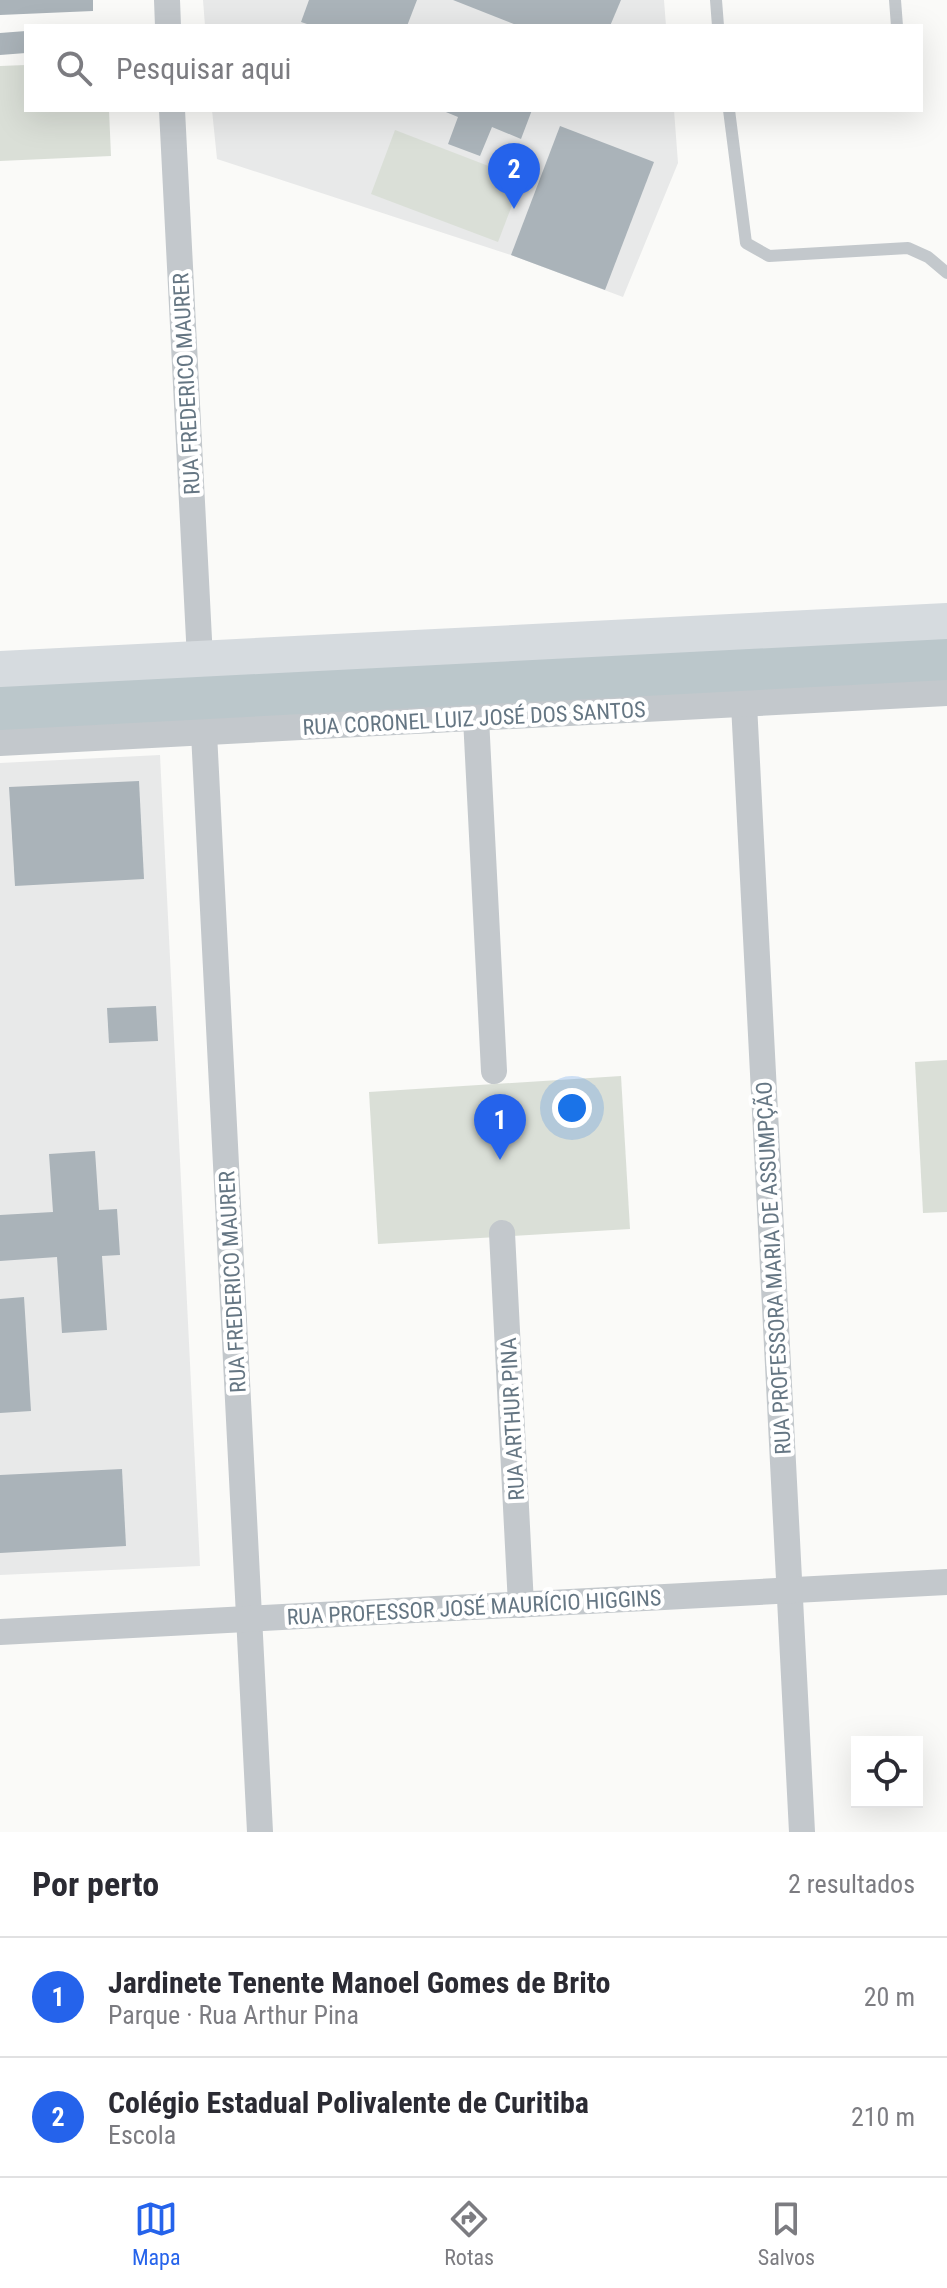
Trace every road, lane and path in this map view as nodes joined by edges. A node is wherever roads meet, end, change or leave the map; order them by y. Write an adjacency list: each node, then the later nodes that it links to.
1 (167, 0): 4 (street)
2 (716, 0): 5 (lane)
3 (895, 0): 6 (lane)
4 (168, 24)
5 (718, 24)
6 (897, 24)
7 (172, 112): 11 (street, RUA FREDERICO MAURER)
8 (729, 112): 9 (lane)
9 (947, 273)
10 (947, 621): 11 (main road)
11 (200, 659): 12 (main road)
12 (0, 669)
13 (947, 693): 14 (street, RUA CORONEL LUIZ JOSÉ DOS SANTOS)
14 (744, 704): 15 (street, RUA CORONEL LUIZ JOSÉ DOS SANTOS); 21 (street, RUA PROFESSORA MARIA DE ASSUMPÇÃO)
15 (476, 718): 16 (street, RUA CORONEL LUIZ JOSÉ DOS SANTOS); 18 (street)
16 (204, 733): 17 (street, RUA CORONEL LUIZ JOSÉ DOS SANTOS); 23 (street, RUA FREDERICO MAURER)
17 (0, 743)
18 (494, 1071)
19 (502, 1233): 22 (street, RUA ARTHUR PINA)
20 (947, 1582): 21 (street, RUA PROFESSOR JOSÉ MAURÍCIO HIGGINS)
21 (790, 1590): 22 (street, RUA PROFESSOR JOSÉ MAURÍCIO HIGGINS); 26 (street, RUA PROFESSORA MARIA DE ASSUMPÇÃO)
22 (521, 1605): 23 (street, RUA PROFESSOR JOSÉ MAURÍCIO HIGGINS)
23 (249, 1619): 24 (street, RUA PROFESSOR JOSÉ MAURÍCIO HIGGINS); 25 (street, RUA FREDERICO MAURER)
24 (0, 1632)
25 (260, 1832)
26 (802, 1832)

